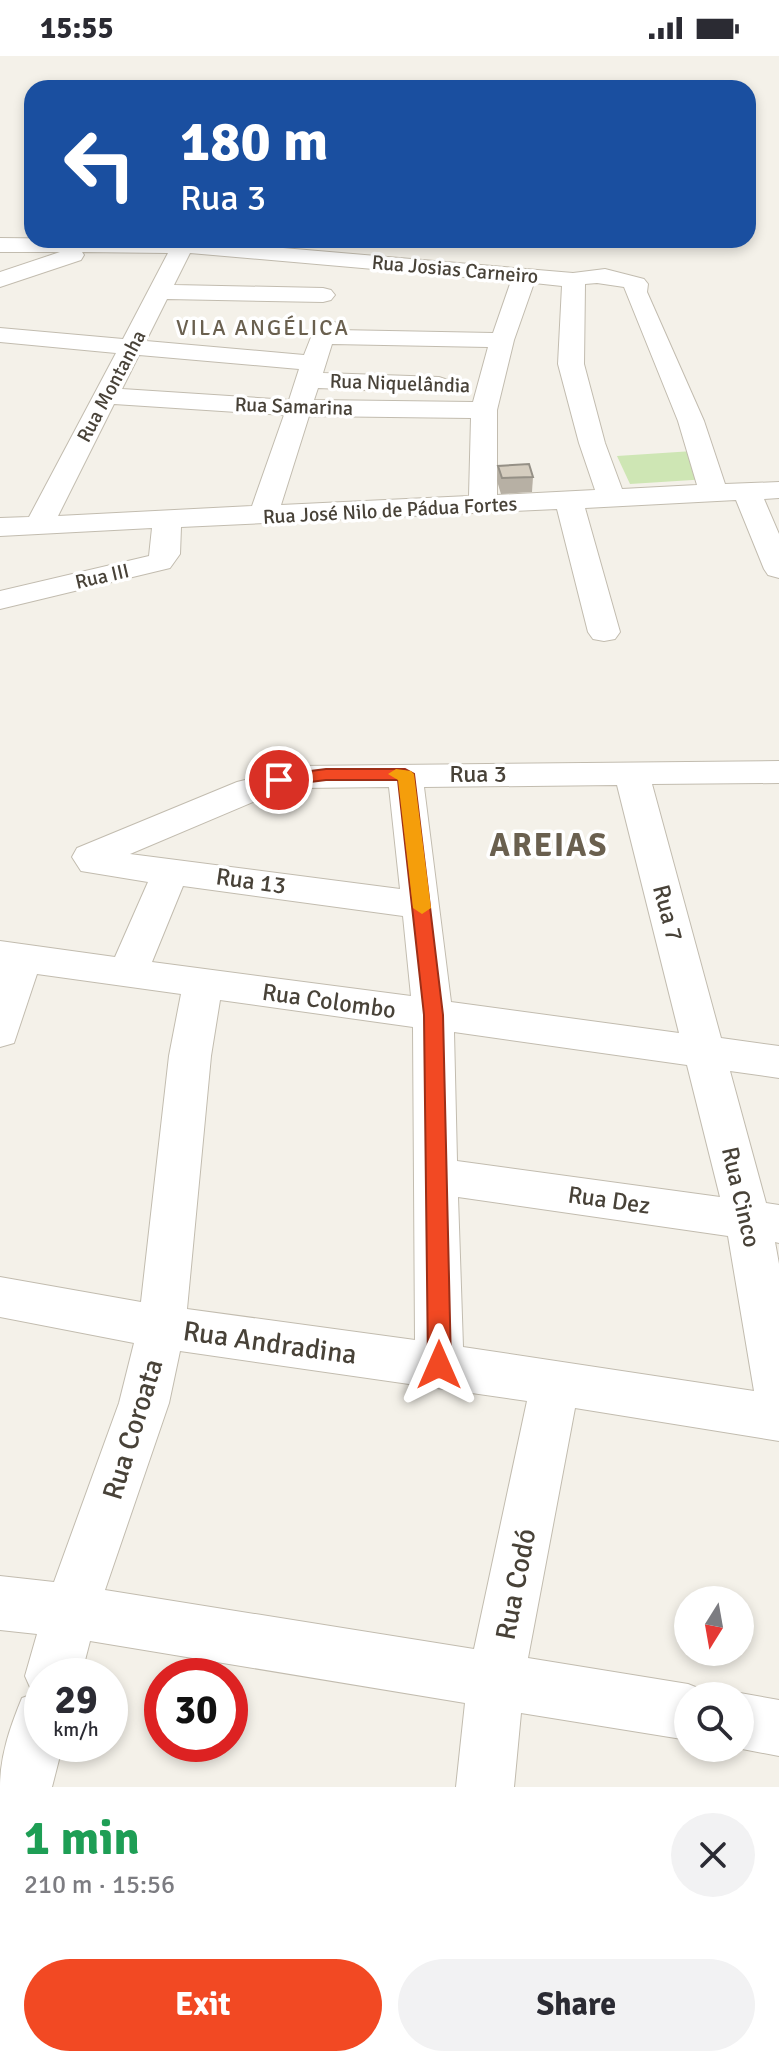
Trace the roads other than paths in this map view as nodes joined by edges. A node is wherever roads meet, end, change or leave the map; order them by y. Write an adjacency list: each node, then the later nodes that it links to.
1 (0, 245): 2 (street, Rua Josias Carneiro)
2 (24, 245)
3 (94, 248): 7 (street)
4 (182, 248): 9 (street, Rua Montanha)
5 (207, 248): 6 (street, Rua Josias Carneiro)
6 (525, 275): 8 (street, Rua Josias Carneiro); 12 (street)
7 (0, 280)
8 (574, 280): 20 (street, Rua Josias Carneiro); 21 (street, Rua Josias Carneiro)
9 (161, 292): 10 (street); 13 (street, Rua Montanha)
10 (323, 295)
11 (0, 335): 13 (street, Rua Niquelândia)
12 (502, 340): 14 (street); 16 (street)
13 (132, 346): 14 (street, Rua Niquelândia); 15 (street, Rua Montanha)
14 (313, 371): 16 (street, Rua Niquelândia); 17 (street)
15 (104, 396): 17 (street, Rua Samarina); 26 (street, Rua Montanha)
16 (487, 399): 17 (street, Rua Samarina); 23 (street)
17 (300, 408): 24 (street)
18 (779, 490): 19 (street, Rua José Nilo de Pádua Fortes)
19 (747, 492): 20 (street, Rua José Nilo de Pádua Fortes); 28 (street)
20 (714, 494): 21 (street, Rua José Nilo de Pádua Fortes)
21 (612, 499): 22 (street, Rua José Nilo de Pádua Fortes)
22 (569, 501): 23 (street, Rua José Nilo de Pádua Fortes); 30 (street)
23 (483, 506): 24 (street, Rua José Nilo de Pádua Fortes)
24 (263, 516): 25 (street, Rua José Nilo de Pádua Fortes)
25 (167, 519): 26 (street, Rua José Nilo de Pádua Fortes); 29 (street, Rua III)
26 (39, 525): 27 (street, Rua José Nilo de Pádua Fortes)
27 (0, 527)
28 (779, 569)
29 (0, 600)
30 (604, 632)
31 (779, 772): 33 (street, Rua 3)
32 (405, 774): 33 (street, Rua 3); 34 (street, Rua 3); 36 (street)
33 (632, 774): 42 (street, Rua 7)
34 (95, 853): 35 (street, Rua 13)
35 (171, 870): 36 (street, Rua 13); 38 (street)
36 (422, 905): 40 (street)
37 (11, 956): 38 (street, Rua Colombo); 41 (street)
38 (128, 973): 39 (street, Rua Colombo)
39 (203, 984): 40 (street, Rua Colombo); 47 (street, Rua Coroata)
40 (433, 1015): 42 (street, Rua Colombo); 44 (street)
41 (0, 1032)
42 (705, 1051): 43 (street, Rua Colombo); 45 (street, Rua Cinco)
43 (779, 1062)
44 (438, 1176): 45 (street, Rua Dez); 48 (street)
45 (763, 1222): 50 (street, Rua Cinco)
46 (0, 1297): 47 (street, Rua Andradina)
47 (162, 1327): 48 (street, Rua Andradina); 53 (street, Rua Coroata)
48 (439, 1365): 49 (street, Rua Andradina)
49 (555, 1383): 51 (street, Rua Andradina); 55 (street, Rua Codó)
50 (779, 1392)
51 (779, 1418)
52 (0, 1603): 53 (street)
53 (71, 1611): 54 (street, Rua Coroata); 55 (street)
54 (58, 1658)
55 (496, 1679): 56 (street); 61 (street, Rua Codó)
56 (674, 1710)
57 (754, 1724): 58 (street)
58 (779, 1728)
59 (30, 1762): 60 (street)
60 (23, 1787)
61 (485, 1787)

